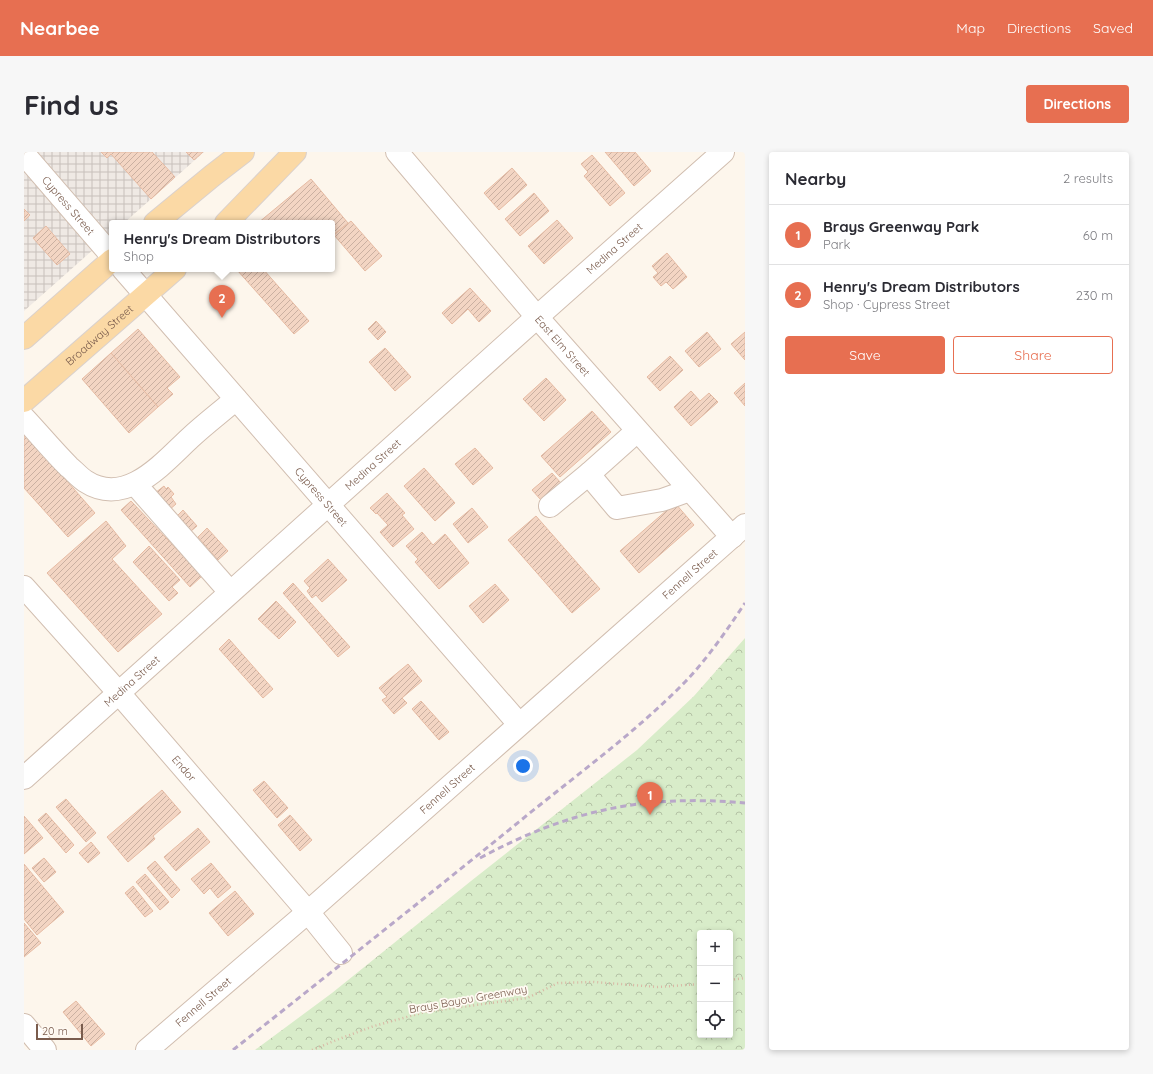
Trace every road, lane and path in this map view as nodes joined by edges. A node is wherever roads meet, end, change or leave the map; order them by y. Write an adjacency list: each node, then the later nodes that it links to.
1 (243, 152): 6 (main road)
2 (295, 152): 7 (main road)
3 (397, 152): 13 (street, East Elm Street)
4 (723, 152): 13 (street, Medina Street)
5 (25, 153): 8 (street, Cypress Street)
6 (159, 220)
7 (229, 220)
8 (109, 252)
9 (109, 263): 14 (main road)
10 (126, 272): 12 (street, Cypress Street)
11 (172, 272): 12 (main road, Broadway Street)
12 (146, 295): 15 (street, Cypress Street); 16 (main road, Broadway Street)
13 (537, 317): 18 (street, East Elm Street); 22 (street, Medina Street)
14 (24, 338)
15 (236, 399): 20 (street); 22 (street, Cypress Street)
16 (24, 401)
17 (24, 418): 20 (street)
18 (637, 431): 19 (street); 21 (street, East Elm Street)
19 (590, 473): 21 (street); 23 (street)
20 (135, 484): 26 (street)
21 (690, 490): 24 (street, East Elm Street)
22 (328, 504): 26 (street, Medina Street); 28 (street, Cypress Street)
23 (550, 506)
24 (738, 531): 28 (street, Fennell Street)
25 (24, 587): 27 (street, Endor)
26 (230, 592): 27 (street, Medina Street)
27 (118, 692): 29 (street, Medina Street); 30 (street, Endor)
28 (519, 724): 30 (street, Fennell Street)
29 (24, 778)
30 (308, 912): 31 (street, Endor); 37 (street, Fennell Street)
31 (341, 953)
32 (745, 978): 33 (path)
33 (733, 980)
34 (697, 984): 38 (path, Brays Bayou Greenway)
35 (24, 1025): 36 (street)
36 (45, 1050)
37 (146, 1050)
38 (312, 1050)

